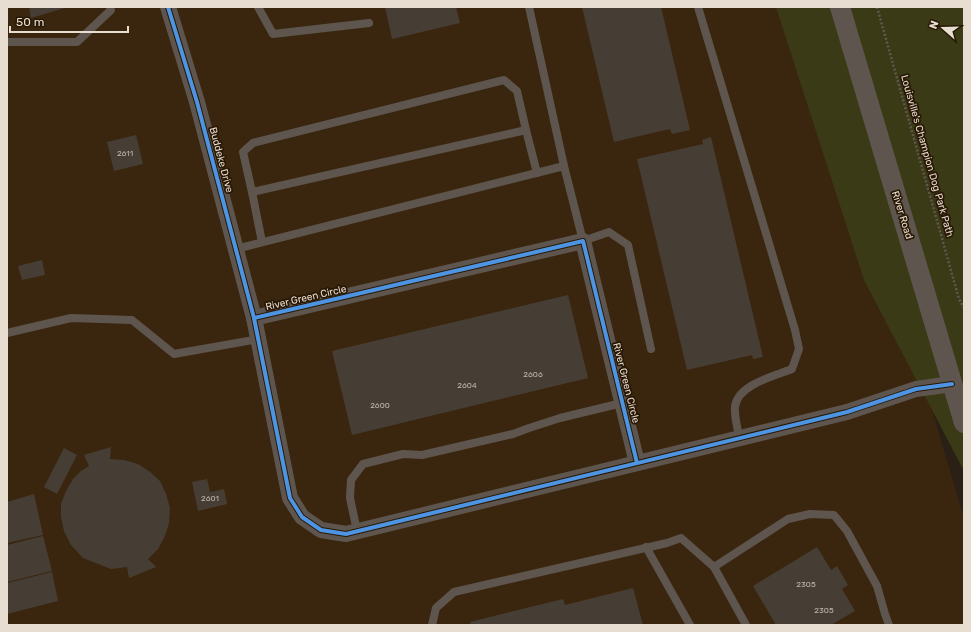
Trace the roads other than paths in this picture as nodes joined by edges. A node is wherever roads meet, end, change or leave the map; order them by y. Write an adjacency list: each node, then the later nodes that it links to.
1 (110, 7): 8 (lane)
2 (168, 7): 15 (street, Buddeke Drive)
3 (258, 7): 7 (lane)
4 (529, 7): 10 (lane)
5 (698, 7): 23 (lane)
6 (840, 7): 20 (street, River Road)
7 (370, 23)
8 (7, 42)
9 (526, 130): 11 (lane); 12 (lane); 12 (lane)
10 (564, 166): 11 (lane); 13 (lane)
11 (537, 173): 14 (lane)
12 (252, 192): 14 (lane)
13 (583, 241): 16 (street, River Green Circle); 19 (lane); 21 (street, River Green Circle)
14 (262, 242): 15 (lane)
15 (236, 249): 16 (street, Buddeke Drive)
16 (254, 318): 18 (street, River Green Circle)
17 (7, 333): 18 (lane)
18 (258, 339): 25 (street, River Green Circle)
19 (651, 349)
20 (952, 384): 22 (street, River Road); 23 (street, River Green Circle)
21 (622, 404): 24 (street, River Green Circle); 25 (lane)
22 (964, 423)
23 (739, 438): 24 (street, River Green Circle)
24 (637, 463): 25 (street, River Green Circle)
25 (357, 531)
26 (646, 547): 27 (lane); 28 (lane); 29 (lane)
27 (714, 567): 30 (lane); 31 (lane)
28 (432, 625)
29 (690, 625)
30 (746, 625)
31 (889, 625)

